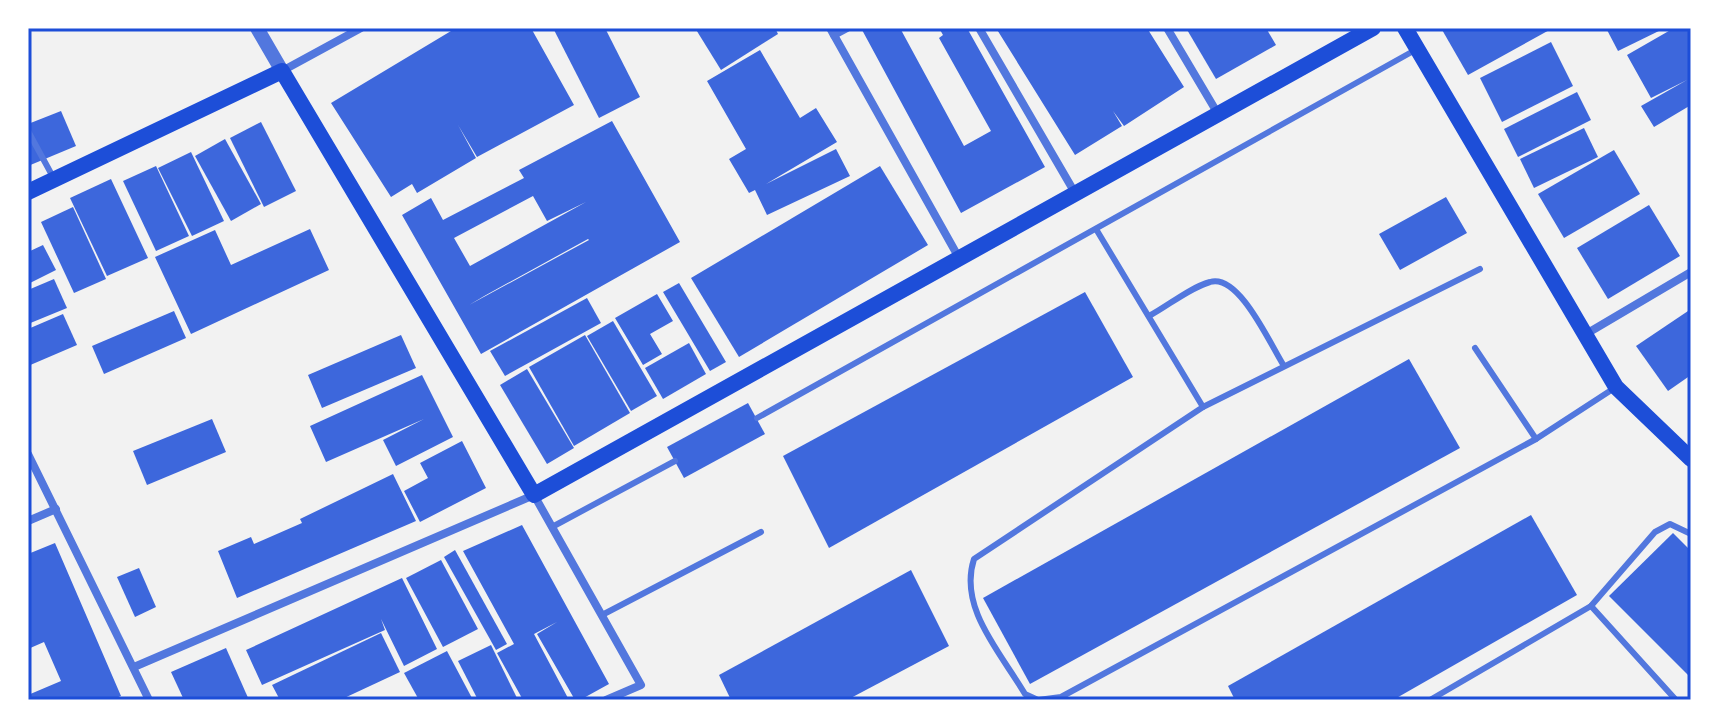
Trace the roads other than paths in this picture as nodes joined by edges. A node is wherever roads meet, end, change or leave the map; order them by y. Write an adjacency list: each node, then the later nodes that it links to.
1 (257, 28): 10 (street)
2 (361, 28): 10 (street)
3 (847, 28): 8 (street)
4 (979, 28): 15 (street)
5 (1167, 28): 11 (street)
6 (1373, 28): 11 (main road)
7 (1405, 28): 9 (main road)
8 (832, 31): 17 (street)
9 (1417, 49): 16 (lane); 21 (main road)
10 (282, 71): 13 (main road); 31 (main road)
11 (1218, 114): 15 (main road)
12 (28, 131): 13 (lane)
13 (55, 180): 14 (main road)
14 (28, 192)
15 (1075, 194): 17 (main road)
16 (1096, 229): 20 (lane); 26 (lane)
17 (959, 258): 31 (main road)
18 (1480, 269): 23 (lane)
19 (1691, 272): 21 (street)
20 (1149, 316): 23 (lane); 25 (lane)
21 (1586, 334): 24 (main road)
22 (1475, 348): 27 (lane)
23 (1284, 366): 25 (lane)
24 (1616, 387): 27 (lane); 29 (main road)
25 (1203, 407): 27 (lane)
26 (757, 418)
27 (1536, 439)
28 (28, 454): 32 (street)
29 (1691, 459)
30 (675, 461): 34 (lane)
31 (534, 495): 34 (street); 39 (street)
32 (56, 509): 33 (street); 39 (street)
33 (28, 521)
34 (552, 527): 38 (street)
35 (761, 532): 38 (lane)
36 (1691, 534): 37 (lane)
37 (1591, 606): 42 (lane); 43 (lane)
38 (602, 615): 41 (street)
39 (134, 667): 40 (street)
40 (149, 700)
41 (606, 700)
42 (1430, 700)
43 (1676, 700)

